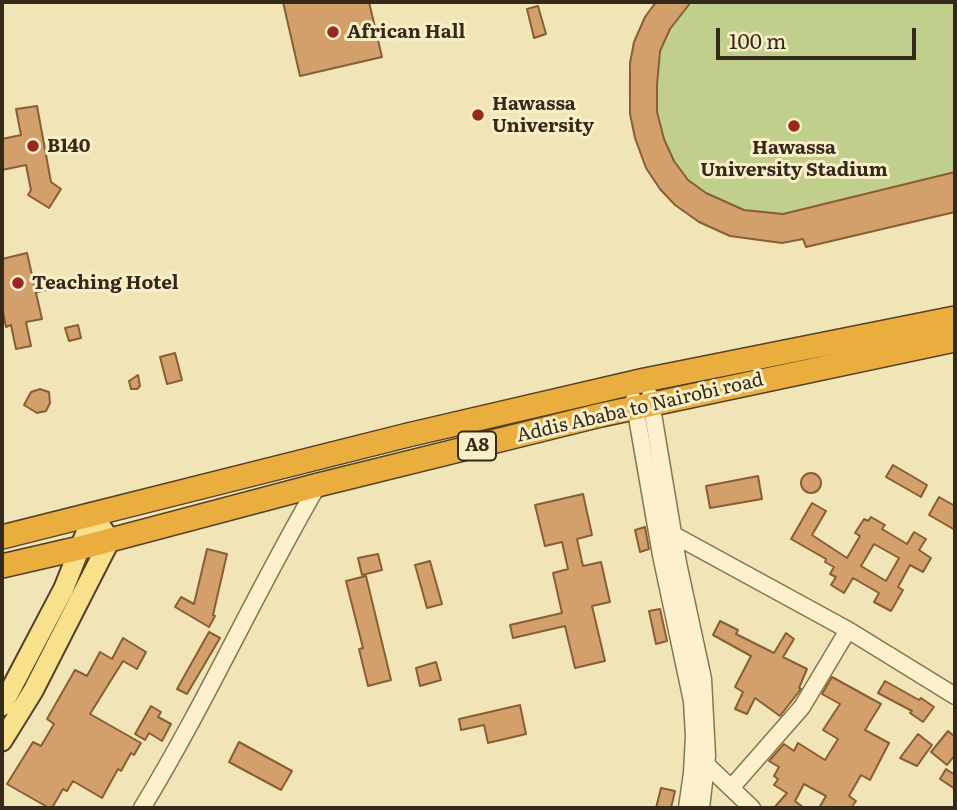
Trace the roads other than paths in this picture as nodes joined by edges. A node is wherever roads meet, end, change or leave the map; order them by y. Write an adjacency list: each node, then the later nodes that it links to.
1 (955, 318): 3 (highway, Addis Ababa to Nairobi road / A8)
2 (955, 340): 4 (highway, Addis Ababa to Nairobi road / A8)
3 (638, 382): 4 (street); 6 (highway, Addis Ababa to Nairobi road / A8)
4 (644, 405): 5 (highway, Addis Ababa to Nairobi road / A8); 8 (street)
5 (318, 485): 9 (highway, Addis Ababa to Nairobi road / A8); 19 (street)
6 (93, 515): 7 (highway, Addis Ababa to Nairobi road / A8); 9 (main road); 10 (main road)
7 (2, 537)
8 (666, 537): 12 (street); 17 (street)
9 (110, 540): 10 (highway, Addis Ababa to Nairobi road / A8); 13 (main road)
10 (80, 548): 11 (highway, Addis Ababa to Nairobi road / A8); 13 (main road)
11 (2, 566)
12 (848, 630): 14 (street); 18 (street)
13 (25, 685): 15 (main road); 16 (main road)
14 (955, 696)
15 (2, 706)
16 (2, 741)
17 (700, 764): 18 (street); 21 (street); 22 (street)
18 (731, 788): 23 (street)
19 (145, 804): 20 (street)
20 (163, 808)
21 (687, 808)
22 (701, 808)
23 (752, 808)

